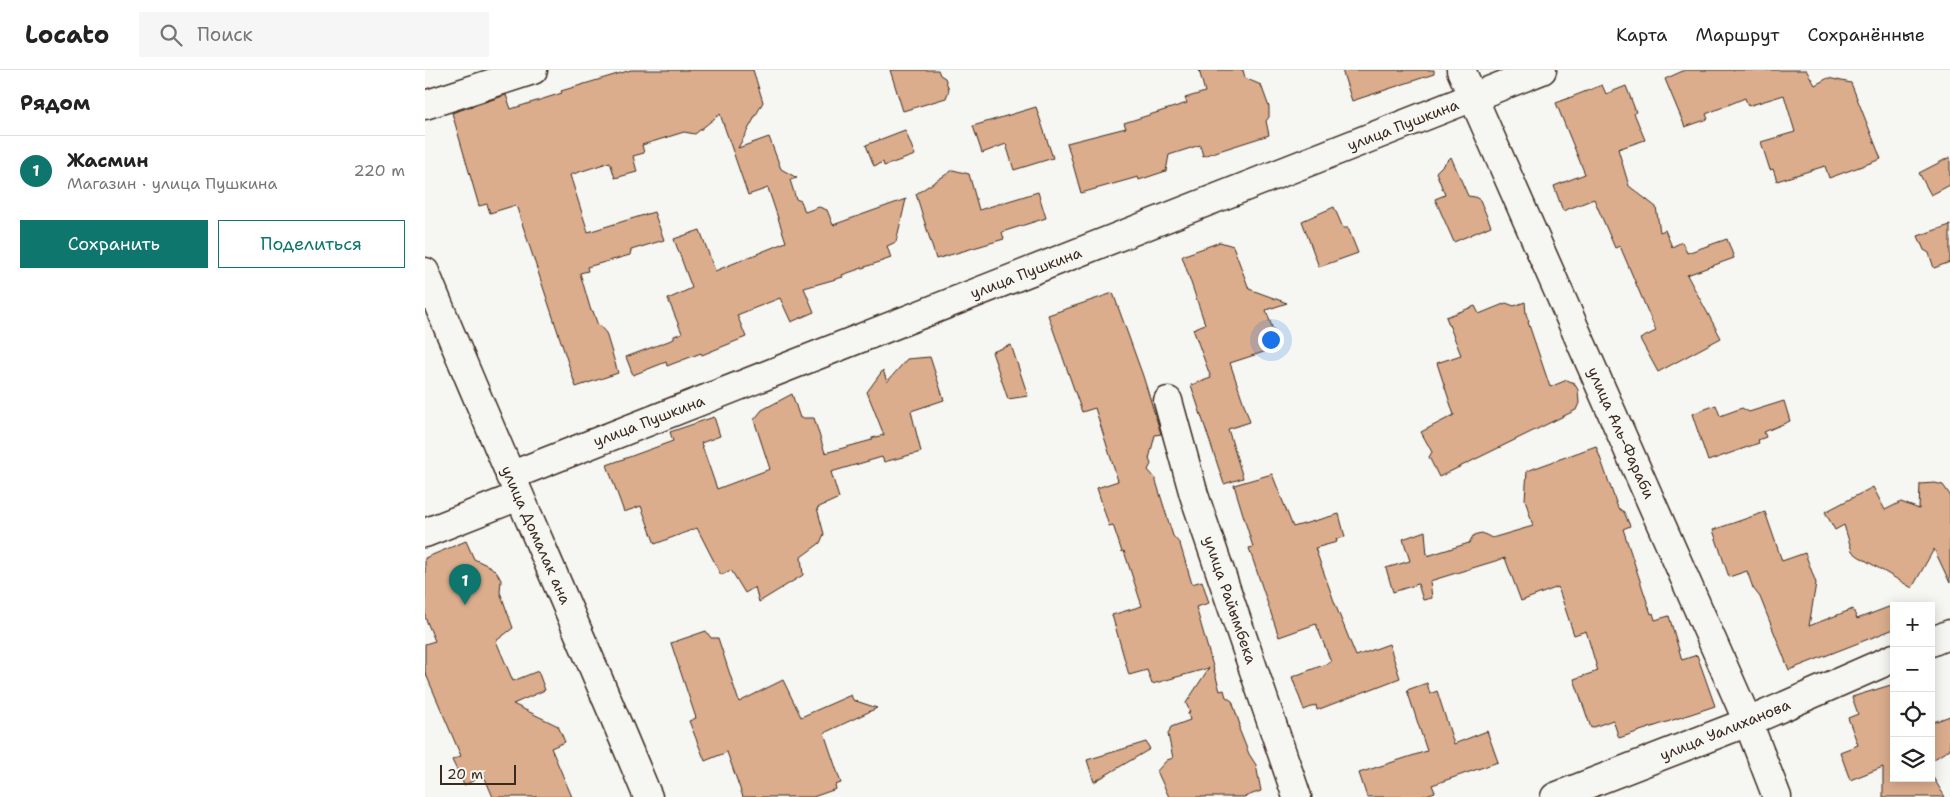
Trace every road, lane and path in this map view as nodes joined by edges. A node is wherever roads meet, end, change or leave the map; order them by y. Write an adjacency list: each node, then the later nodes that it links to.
1 (533, 70): 5 (street)
2 (1461, 70): 4 (street, улица Аль-Фараби)
3 (1543, 70): 4 (street, улица Пушкина)
4 (1473, 97): 8 (street, улица Пушкина); 13 (street, улица Аль-Фараби)
5 (425, 105)
6 (425, 272): 8 (street, улица Домалак ана)
7 (1168, 401): 15 (street, улица Райымбека)
8 (514, 486): 9 (street, улица Пушкина); 14 (street, улица Домалак ана)
9 (425, 532)
10 (1950, 634): 11 (street)
11 (1935, 640)
12 (1890, 660): 13 (street, улица Уалиханова)
13 (1748, 722): 16 (street, улица Уалиханова); 17 (street, улица Аль-Фараби)
14 (648, 797)
15 (1297, 797)
16 (1555, 797)
17 (1777, 797)

